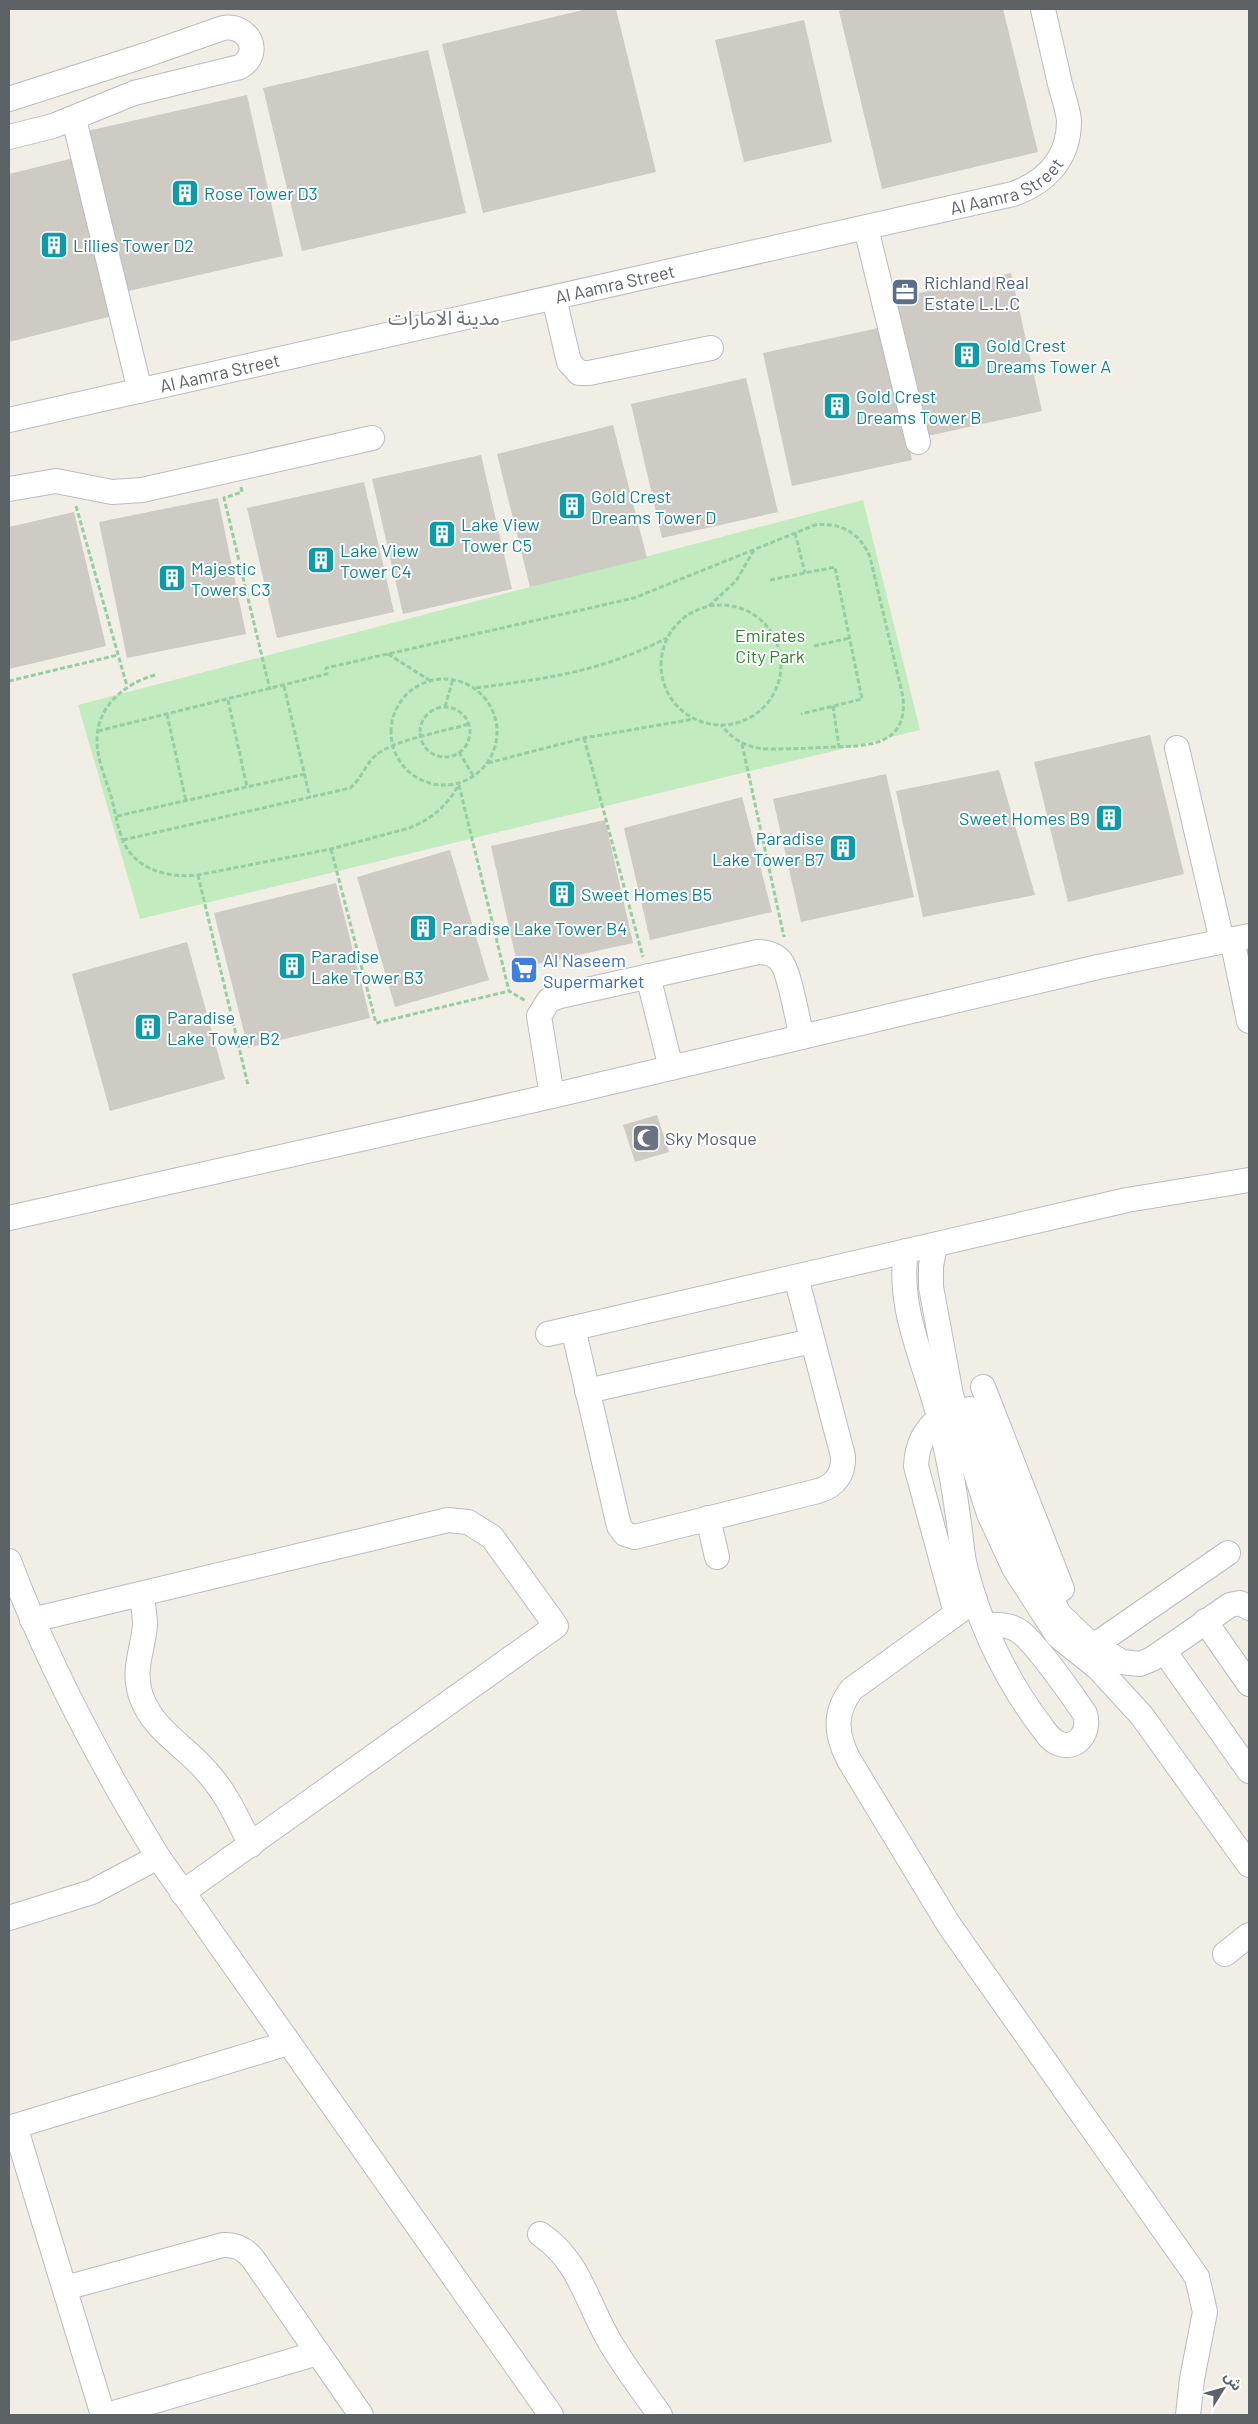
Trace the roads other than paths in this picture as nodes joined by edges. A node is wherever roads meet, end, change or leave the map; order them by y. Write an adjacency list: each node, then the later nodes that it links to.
1 (1043, 9): 5 (street, Al Aamra Street)
2 (9, 98): 3 (street)
3 (74, 119): 4 (street); 8 (street)
4 (9, 137)
5 (866, 228): 6 (street, Al Aamra Street); 11 (street)
6 (554, 298): 7 (street); 8 (street, Al Aamra Street)
7 (711, 348)
8 (140, 391): 9 (street, Al Aamra Street)
9 (9, 420)
10 (372, 438): 12 (street)
11 (918, 442)
12 (9, 489)
13 (1178, 748): 14 (street)
14 (1235, 939): 16 (street); 17 (street)
15 (648, 976): 17 (street); 18 (street); 19 (street)
16 (1249, 1021)
17 (802, 1037): 18 (street)
18 (671, 1068): 19 (street)
19 (552, 1096): 21 (street)
20 (1249, 1180): 22 (street)
21 (9, 1218)
22 (935, 1244): 23 (street); 30 (street)
23 (906, 1251): 24 (street); 30 (street)
24 (796, 1277): 25 (street); 27 (street)
25 (573, 1328): 26 (street); 29 (street)
26 (548, 1334)
27 (812, 1341): 29 (street); 31 (street)
28 (984, 1387): 32 (street)
29 (587, 1391): 31 (street)
30 (944, 1399): 32 (street); 38 (street); 40 (street)
31 (708, 1518): 34 (street)
32 (1019, 1534): 36 (street); 44 (street); 50 (street)
33 (1228, 1552): 44 (street)
34 (716, 1557)
35 (9, 1561): 41 (street)
36 (1062, 1589)
37 (141, 1594): 41 (street); 48 (street); 48 (street)
38 (975, 1600): 40 (street); 43 (street)
39 (1249, 1608): 42 (street)
40 (956, 1613): 64 (street)
41 (32, 1620): 49 (street)
42 (1205, 1622): 45 (street); 46 (street)
43 (985, 1626): 43 (street)
44 (1095, 1645): 45 (street)
45 (1164, 1651): 47 (street)
46 (1249, 1684)
47 (1249, 1771)
48 (250, 1845): 51 (street)
49 (158, 1857): 51 (street); 52 (street)
50 (1249, 1865)
51 (182, 1894): 55 (street)
52 (9, 1918)
53 (1249, 1935): 54 (street)
54 (1225, 1954)
55 (288, 2043): 56 (street); 60 (street)
56 (12, 2127): 58 (street)
57 (540, 2234): 63 (street)
58 (65, 2288): 59 (street); 61 (street)
59 (318, 2353): 61 (street); 62 (street)
60 (545, 2413)
61 (105, 2415)
62 (361, 2415)
63 (660, 2415)
64 (1188, 2415)

